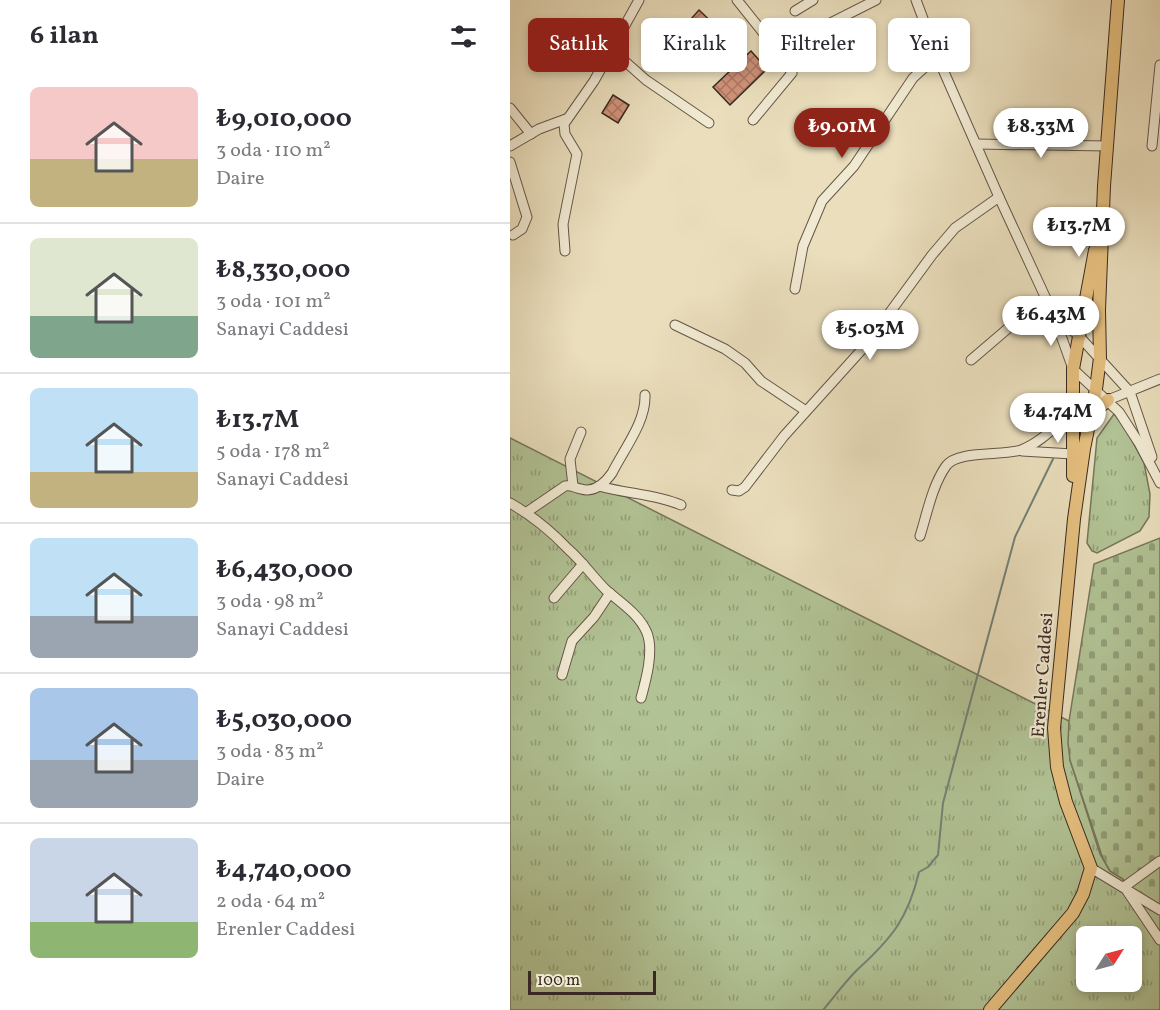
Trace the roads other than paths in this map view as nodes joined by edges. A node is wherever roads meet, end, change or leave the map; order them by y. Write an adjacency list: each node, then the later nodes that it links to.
1 (639, 0): 8 (street)
2 (737, 0): 11 (street)
3 (813, 0): 7 (street)
4 (876, 0): 9 (street)
5 (916, 0): 10 (street)
6 (1120, 4): 25 (main road)
7 (795, 11)
8 (629, 18)
9 (840, 18)
10 (923, 18)
11 (759, 28)
12 (629, 65): 21 (street)
13 (1160, 65): 26 (street)
14 (599, 72): 19 (street)
15 (791, 72): 20 (street)
16 (920, 72): 32 (street)
17 (944, 72): 23 (street)
18 (510, 108): 22 (street)
19 (566, 119): 22 (street); 31 (street)
20 (753, 120)
21 (710, 123)
22 (531, 134): 24 (street)
23 (976, 144): 25 (street); 29 (street)
24 (510, 146)
25 (1107, 146): 28 (main road)
26 (1152, 146)
27 (510, 162): 30 (street)
28 (1104, 186): 36 (main road, Erenler Caddesi); 37 (main road, Erenler Caddesi)
29 (999, 197): 33 (street); 45 (street)
30 (513, 235)
31 (565, 251)
32 (795, 289)
33 (1049, 305): 34 (street); 38 (street)
34 (1054, 316): 36 (street); 39 (street)
35 (675, 325): 45 (street)
36 (1078, 335): 37 (street); 39 (main road, Erenler Caddesi)
37 (1100, 358): 41 (main road, Erenler Caddesi); 42 (street)
38 (971, 360)
39 (1073, 369): 41 (street); 46 (main road, Erenler Caddesi)
40 (1160, 379): 42 (street)
41 (1096, 389): 44 (street); 47 (main road, Erenler Caddesi)
42 (1131, 392): 44 (street); 51 (street)
43 (645, 395): 53 (street)
44 (1108, 400): 47 (main road); 51 (street)
45 (806, 411): 54 (street)
46 (1073, 412): 49 (street); 50 (main road, Erenler Caddesi)
47 (1091, 414): 58 (main road, Erenler Caddesi)
48 (581, 432): 52 (street)
49 (1019, 450): 50 (street); 59 (street)
50 (1073, 453): 58 (main road, Erenler Caddesi)
51 (1160, 483)
52 (573, 486): 53 (street); 57 (street)
53 (599, 486): 56 (street)
54 (732, 490)
55 (510, 503): 57 (street)
56 (681, 505)
57 (527, 512): 60 (street)
58 (1074, 519): 66 (main road, Erenler Caddesi)
59 (920, 536)
60 (582, 564): 61 (street); 62 (street)
61 (610, 593): 63 (street); 64 (street)
62 (554, 598)
63 (562, 675)
64 (641, 698)
65 (1160, 861): 67 (street)
66 (1091, 868): 67 (street); 70 (main road)
67 (1124, 887): 68 (street); 69 (street)
68 (1160, 910)
69 (1160, 940)
70 (990, 1010)

